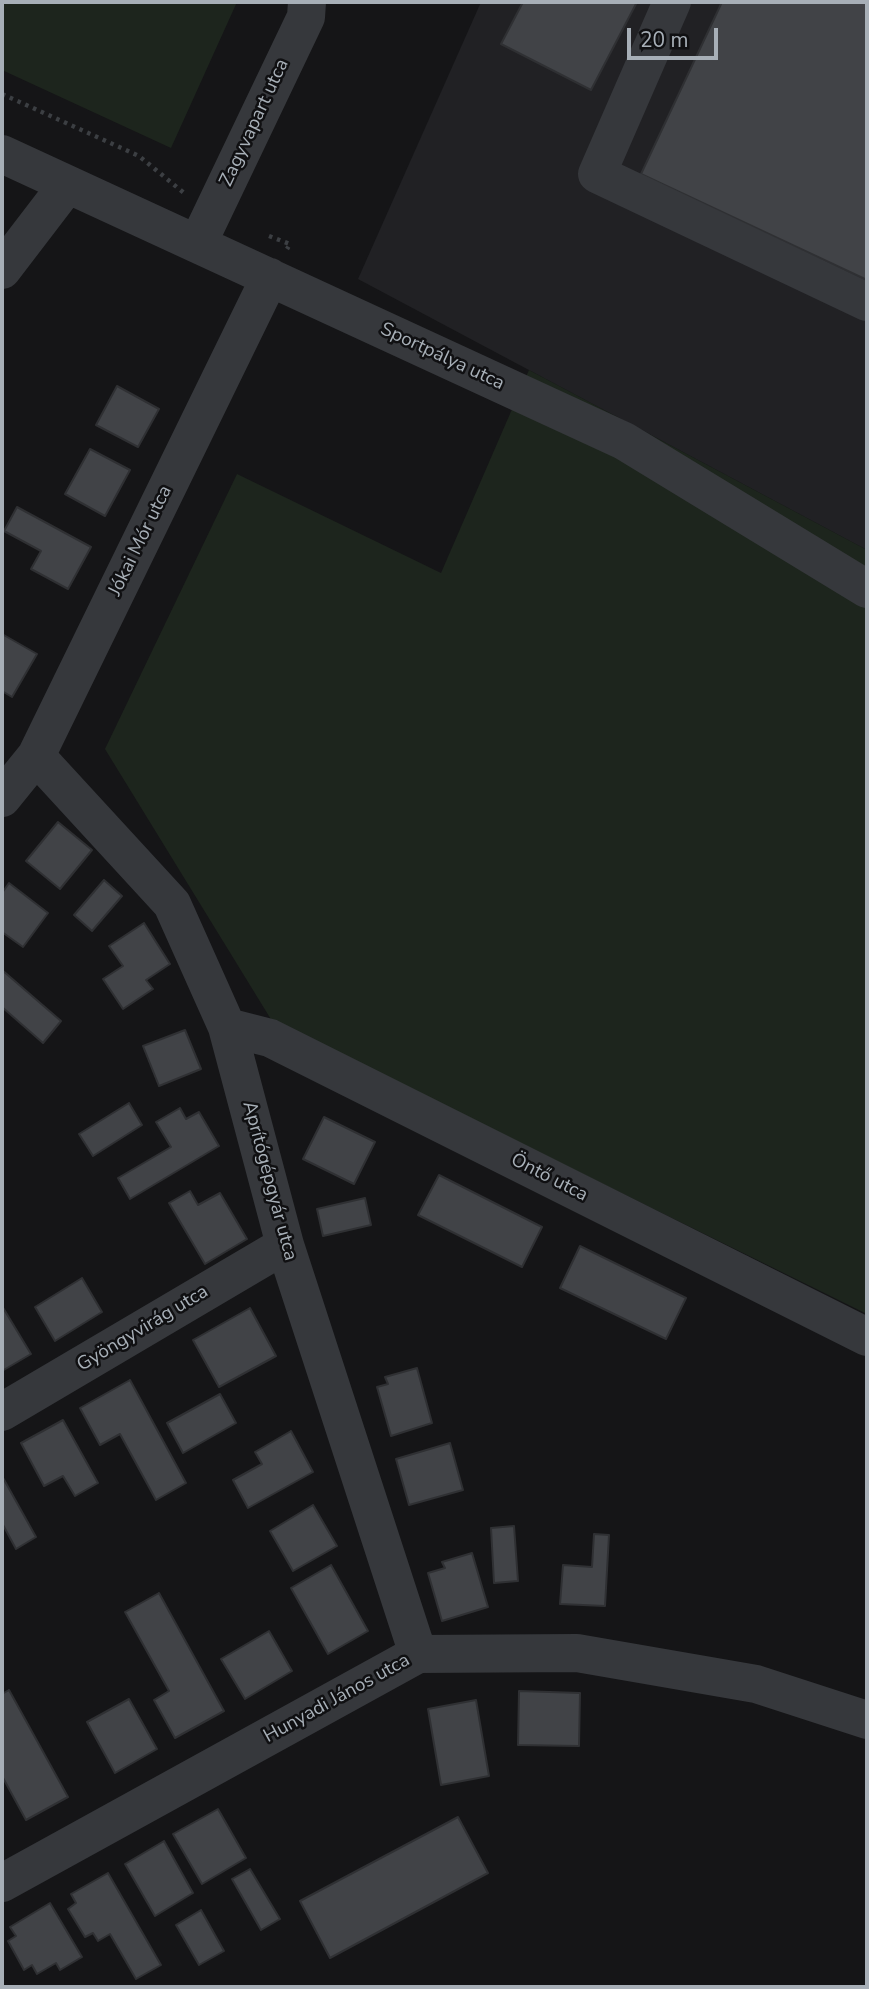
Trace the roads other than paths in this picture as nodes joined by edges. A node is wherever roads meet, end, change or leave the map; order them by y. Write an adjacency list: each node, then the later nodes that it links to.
1 (307, 2): 5 (street, Zagyvapart utca)
2 (672, 2): 8 (street)
3 (2, 154): 4 (street, Sportpálya utca)
4 (67, 186): 5 (street, Sportpálya utca); 6 (street)
5 (205, 229): 7 (street, Sportpálya utca)
6 (2, 270)
7 (270, 277): 9 (street, Sportpálya utca); 10 (street, Jókai Mór utca)
8 (867, 302)
9 (867, 589)
10 (36, 756): 11 (street, Jókai Mór utca); 12 (street, Aprítógépgyár utca)
11 (2, 798)
12 (227, 1027): 13 (street, Aprítógépgyár utca); 14 (street, Öntő utca)
13 (285, 1245): 15 (street, Gyöngyvirág utca); 16 (street, Aprítógépgyár utca)
14 (867, 1337)
15 (2, 1412)
16 (418, 1654): 17 (street, Hunyadi János utca); 18 (street, Hunyadi János utca)
17 (867, 1720)
18 (2, 1884)

